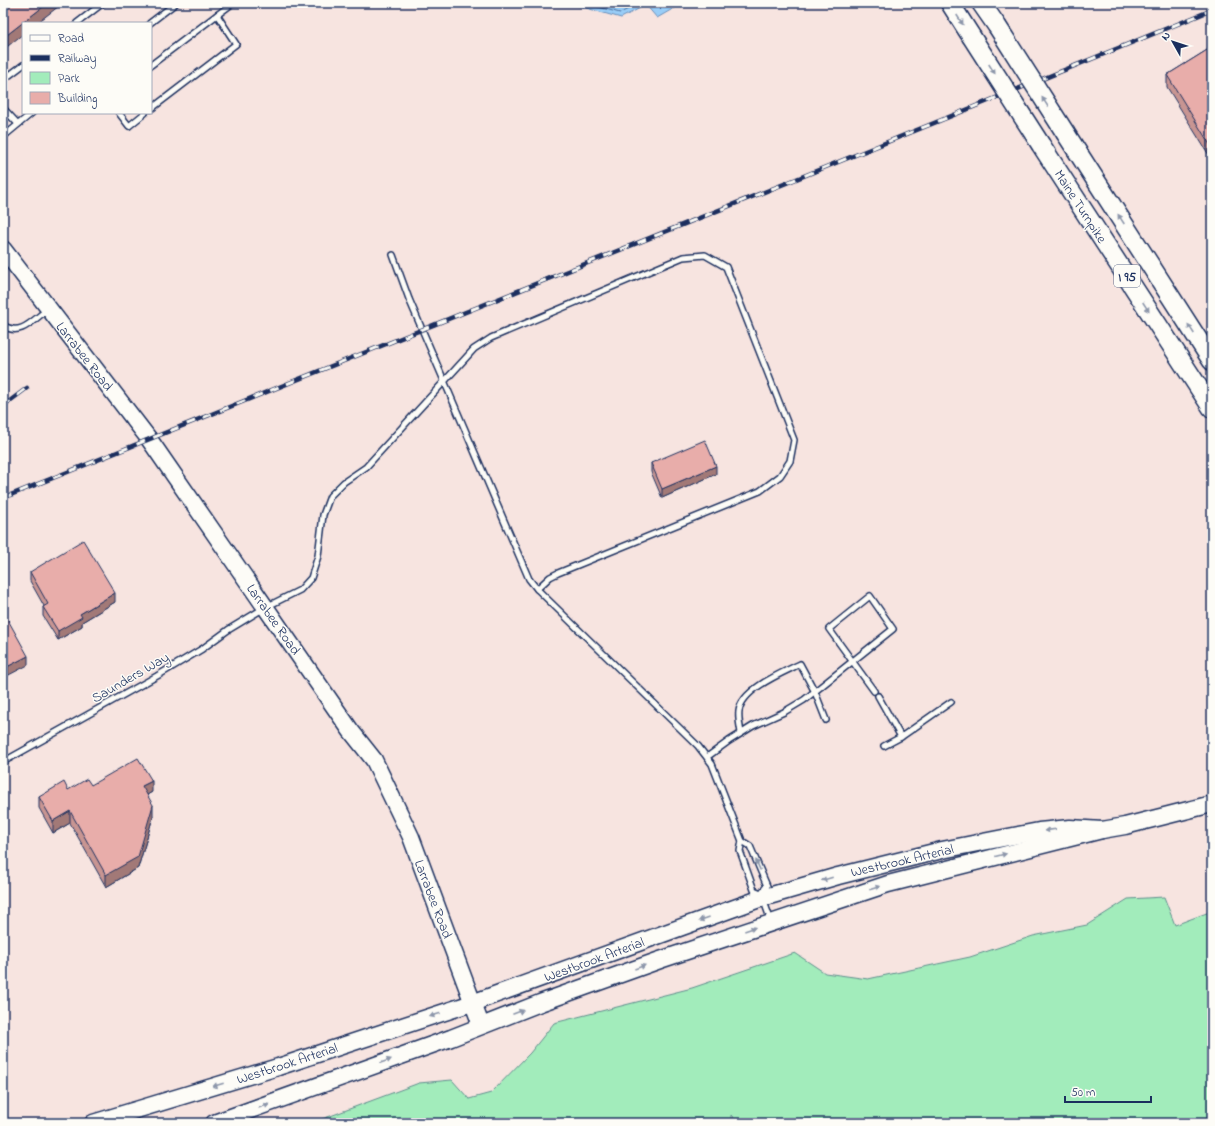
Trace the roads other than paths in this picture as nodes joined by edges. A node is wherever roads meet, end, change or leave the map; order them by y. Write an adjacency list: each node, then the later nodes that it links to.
1 (103, 3): 7 (lane)
2 (176, 3): 8 (lane)
3 (233, 3): 6 (lane)
4 (950, 3): 25 (highway, Maine Turnpike / I 95, one-way to 25, bridge)
5 (981, 3): 23 (highway, Maine Turnpike / I 95, one-way to 5, bridge)
6 (217, 15): 9 (lane); 13 (lane)
7 (78, 22)
8 (151, 22)
9 (152, 64)
10 (22, 66): 11 (lane)
11 (3, 80)
12 (3, 108): 17 (lane)
13 (152, 108)
14 (31, 114): 17 (lane)
15 (120, 114): 16 (lane)
16 (144, 114)
17 (18, 124): 18 (lane)
18 (3, 137)
19 (3, 249): 21 (main road, Larrabee Road)
20 (393, 255): 24 (lane)
21 (49, 309): 22 (lane); 27 (main road, Larrabee Road)
22 (3, 325)
23 (1212, 361)
24 (444, 382): 26 (lane); 26 (lane, Saunders Way); 27 (lane, Saunders Way)
25 (1212, 408)
26 (537, 589): 37 (lane)
27 (266, 607): 38 (lane, Saunders Way); 44 (main road, Larrabee Road)
28 (853, 662): 28 (lane); 29 (lane); 30 (lane)
29 (874, 691)
30 (815, 692): 33 (lane); 34 (lane); 34 (lane)
31 (878, 696): 35 (lane)
32 (951, 702): 35 (lane)
33 (826, 720)
34 (741, 733): 37 (lane)
35 (901, 737): 36 (lane)
36 (884, 746)
37 (707, 757): 41 (lane)
38 (3, 762)
39 (1212, 804): 40 (main road, Westbrook Arterial)
40 (1102, 830): 42 (main road, Westbrook Arterial, one-way to 42); 43 (main road, Westbrook Arterial, one-way to 40)
41 (742, 841): 42 (lane); 42 (lane, one-way to 41)
42 (762, 895): 43 (lane); 44 (main road, Westbrook Arterial, one-way to 44)
43 (772, 922): 45 (main road, Westbrook Arterial, one-way to 43)
44 (472, 1003): 45 (main road, Larrabee Road); 46 (main road, Westbrook Arterial, one-way to 46)
45 (481, 1026): 47 (main road, Westbrook Arterial, one-way to 45)
46 (93, 1123)
47 (214, 1123)

